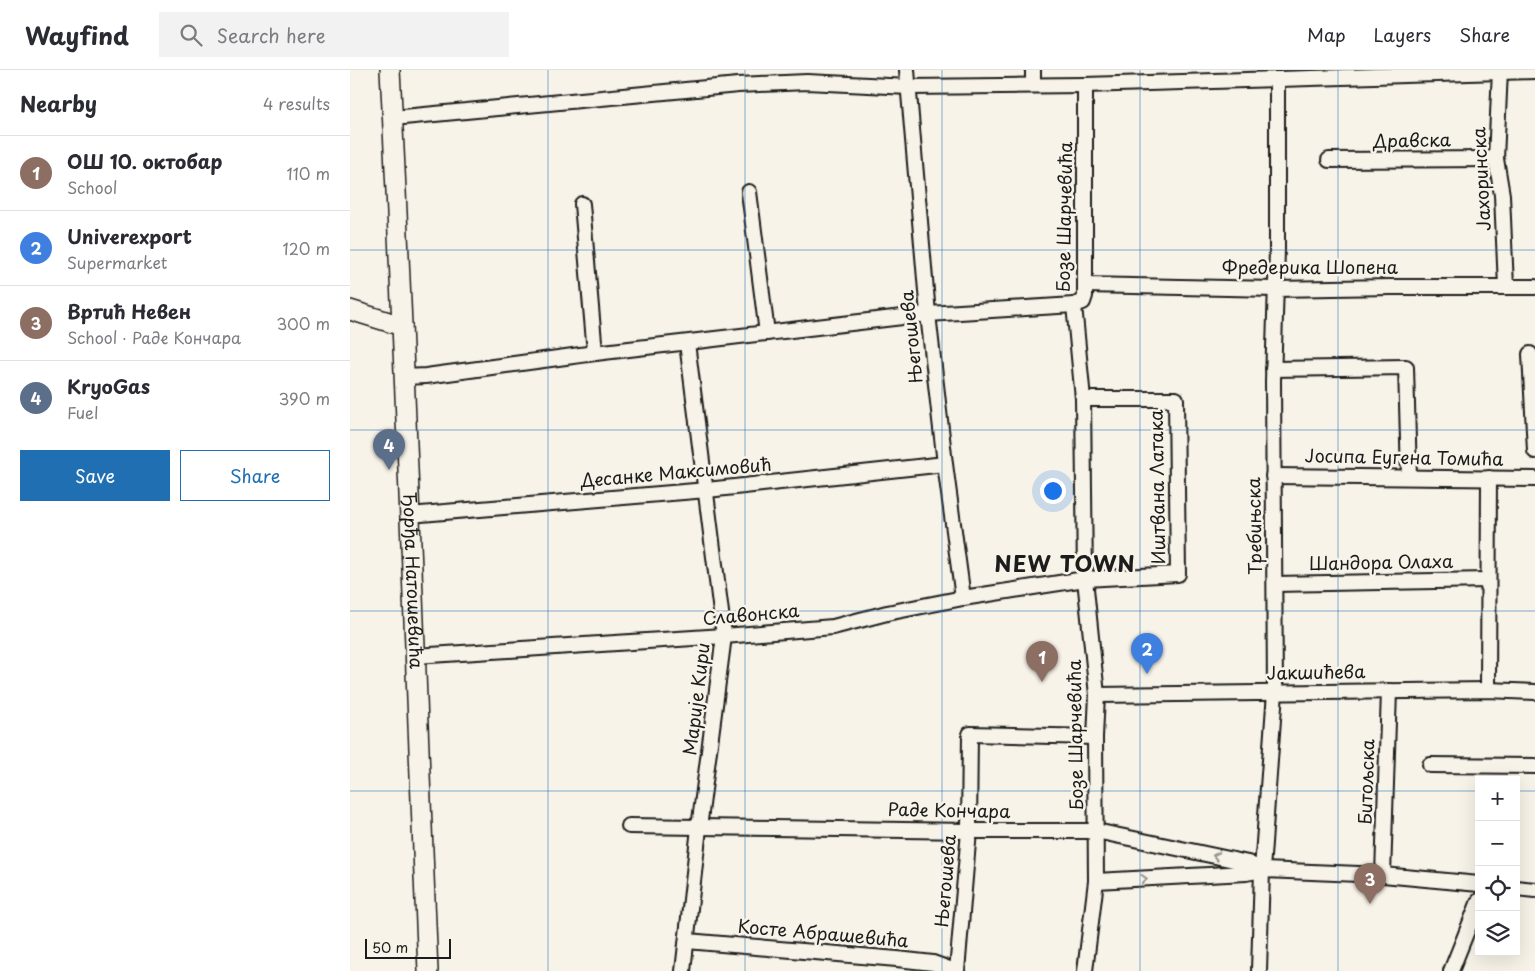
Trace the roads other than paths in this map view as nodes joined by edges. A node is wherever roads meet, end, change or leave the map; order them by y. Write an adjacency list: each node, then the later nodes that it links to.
1 (390, 70): 10 (street, Ђорђа Натошевића)
2 (907, 70): 9 (street, Његошева)
3 (1033, 70): 7 (street)
4 (1500, 71): 5 (street); 6 (street); 11 (street, Јахоринска)
5 (1535, 71)
6 (1276, 79): 8 (street); 18 (street, Требињска)
7 (1033, 85): 8 (street); 9 (street)
8 (1085, 85): 15 (street, Бозе Шарчевића)
9 (909, 87): 10 (street); 21 (street, Његошева)
10 (393, 118): 22 (street, Ђорђа Натошевића)
11 (1496, 159): 12 (street, Дравска); 16 (street, Јахоринска)
12 (1328, 160)
13 (749, 192): 23 (street)
14 (582, 204): 25 (street)
15 (1086, 285): 18 (street, Фредерика Шопена); 19 (street, Бозе Шарчевића)
16 (1506, 287): 17 (street, Фредерика Шопена); 18 (street, Фредерика Шопена)
17 (1535, 287)
18 (1275, 289): 27 (street, Требињска)
19 (1074, 305): 21 (street); 29 (street, Бозе Шарчевића)
20 (350, 310): 22 (street)
21 (928, 314): 23 (street); 31 (street, Његошева)
22 (402, 326): 28 (street, Ђорђа Натошевића)
23 (768, 333): 24 (street)
24 (687, 343): 25 (street); 36 (street, Марије Кири)
25 (595, 354): 28 (street)
26 (1530, 354): 30 (street)
27 (1274, 369): 32 (street, Требињска); 33 (street)
28 (404, 377): 37 (street, Ђорђа Натошевића)
29 (1083, 398): 38 (street, Бозе Шарчевића); 38 (street, Иштвана Латака)
30 (1535, 450)
31 (945, 464): 36 (street, Десанке Максимовић); 41 (street, Његошева)
32 (1273, 476): 33 (street, Јосипа Еугена Томића); 40 (street, Требињска)
33 (1409, 477): 34 (street, Јосипа Еугена Томића)
34 (1489, 478): 35 (street, Јосипа Еугена Томића); 39 (street)
35 (1535, 479)
36 (707, 490): 37 (street, Десанке Максимовић); 42 (street, Марије Кири)
37 (409, 514): 43 (street, Ђорђа Натошевића)
38 (1085, 579): 41 (street, Славонска); 48 (street, Бозе Шарчевића)
39 (1488, 580): 40 (street, Шандора Олаха); 44 (street)
40 (1275, 584): 46 (street, Требињска)
41 (963, 598): 42 (street, Славонска)
42 (724, 636): 43 (street, Славонска); 53 (street, Марије Кири)
43 (415, 656): 64 (street, Ђорђа Натошевића)
44 (1488, 690): 45 (street, Јакшићева); 47 (street, Јакшићева)
45 (1389, 691): 46 (street, Јакшићева); 57 (street, Битољска)
46 (1275, 692): 48 (street, Јакшићева); 56 (street, Требињска)
47 (1535, 692)
48 (1097, 695): 49 (street, Бозе Шарчевића)
49 (1095, 736): 54 (street, Његошева); 55 (street, Бозе Шарчевића)
50 (1430, 765): 51 (street)
51 (1535, 766)
52 (630, 826): 53 (street, Раде Кончара)
53 (699, 828): 54 (street, Раде Кончара); 63 (street, Марије Кири)
54 (969, 831): 55 (street, Раде Кончара); 66 (street, Његошева)
55 (1096, 831): 56 (street, Раде Кончара, one-way to 55); 58 (street, Бозе Шарчевића)
56 (1262, 870): 57 (street, Раде Кончара); 58 (street, Раде Кончара, one-way to 56); 68 (street, Требињска)
57 (1383, 875): 59 (street, Раде Кончара)
58 (1096, 881): 67 (street, Бозе Шарчевића)
59 (1475, 884)
60 (1520, 888): 61 (street)
61 (1535, 890)
62 (1475, 911): 69 (street)
63 (687, 941): 65 (street, Марије Кири); 66 (street, Косте Абрашевића)
64 (428, 971)
65 (683, 971)
66 (956, 971)
67 (1085, 971)
68 (1259, 971)
69 (1451, 971)

